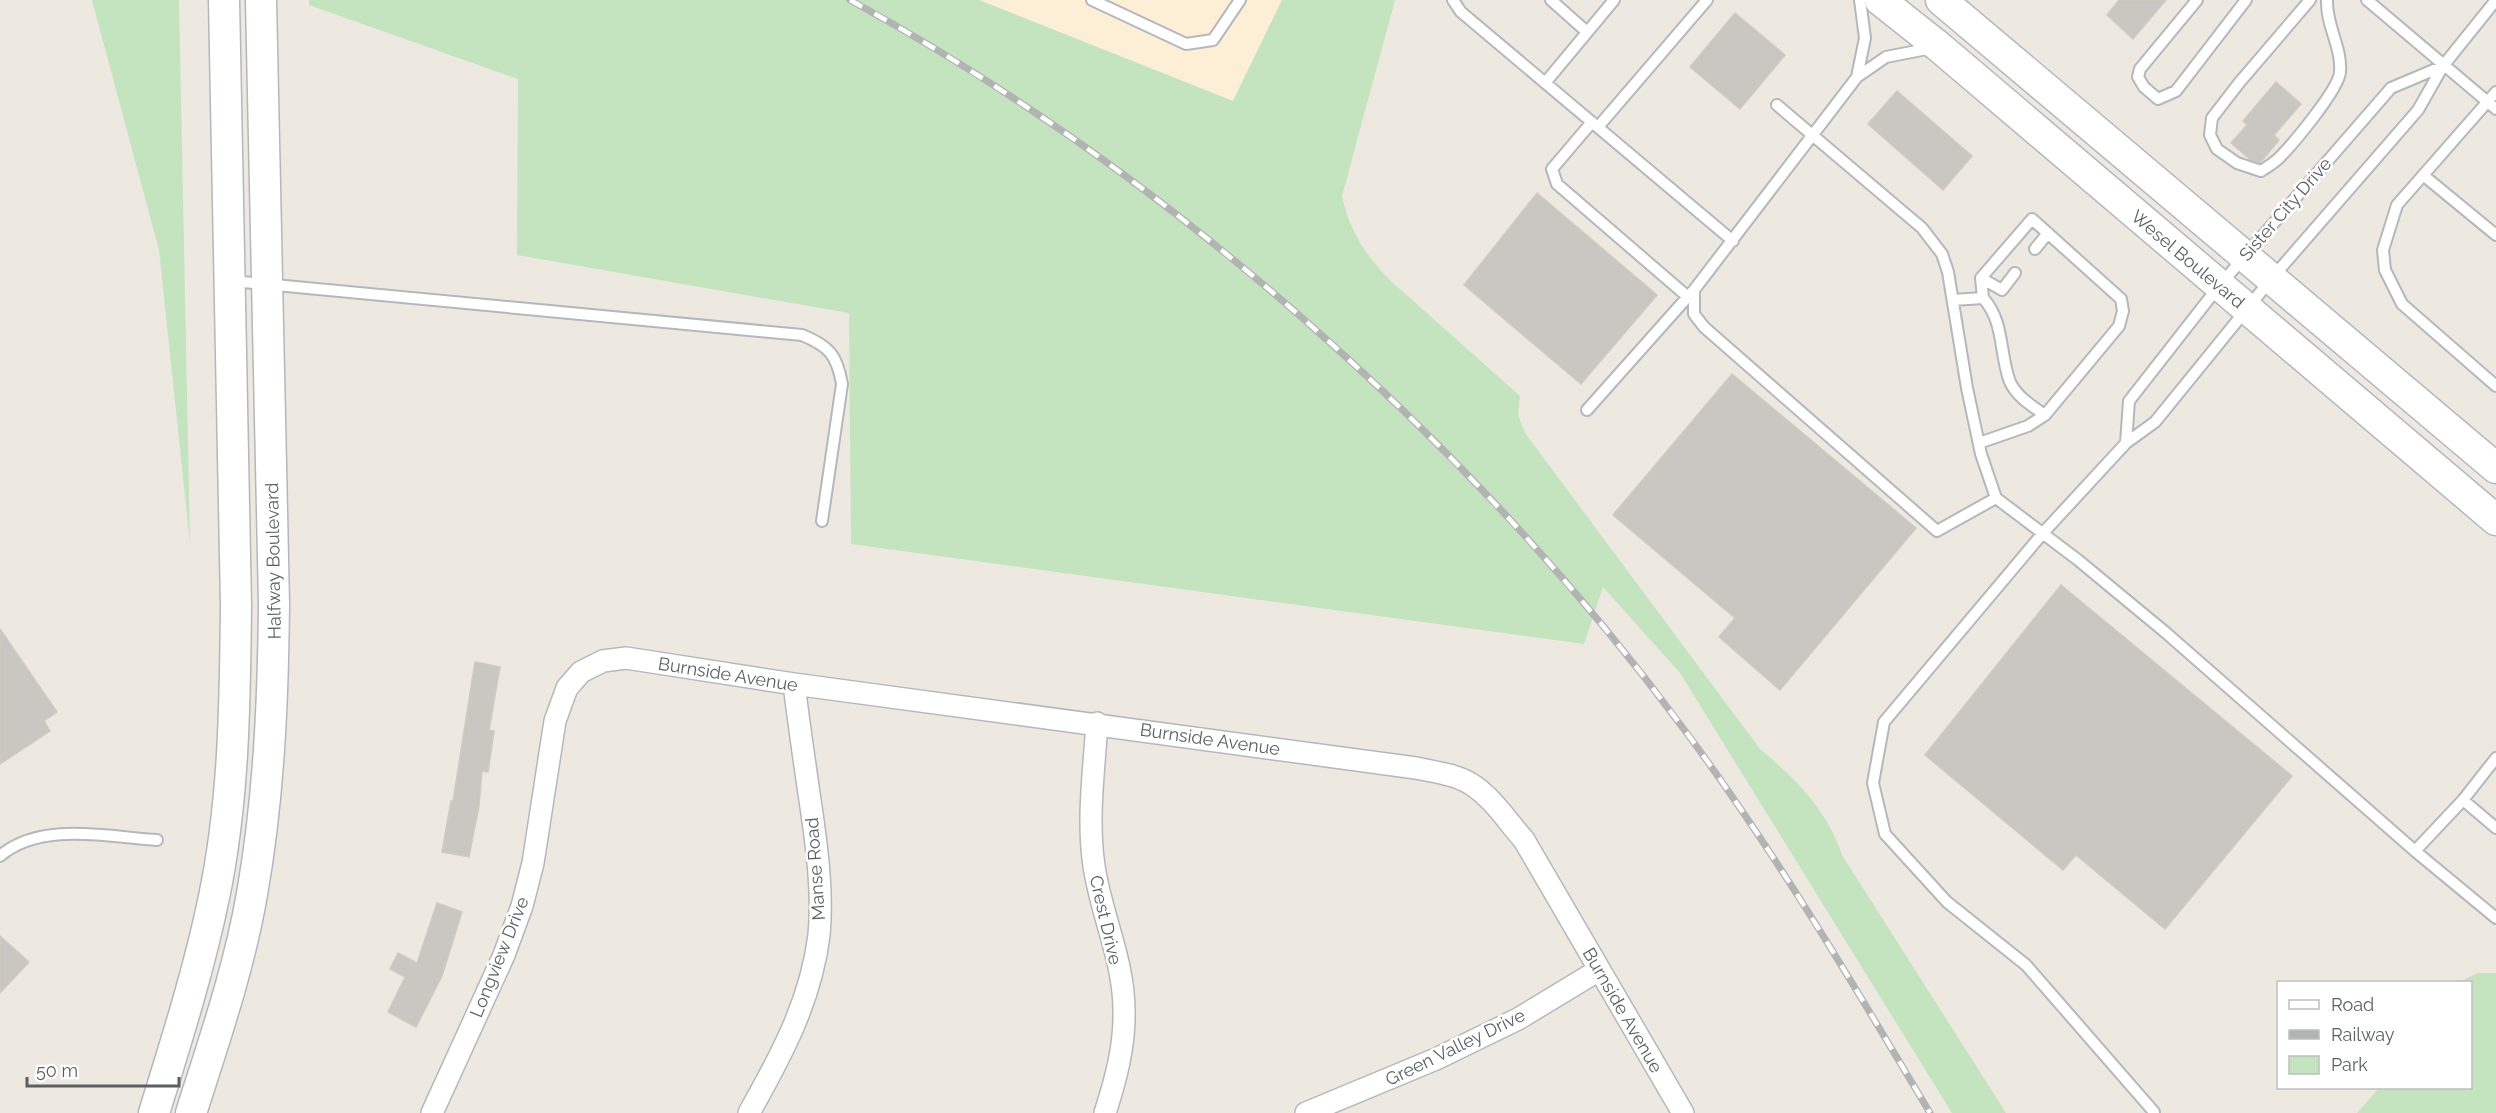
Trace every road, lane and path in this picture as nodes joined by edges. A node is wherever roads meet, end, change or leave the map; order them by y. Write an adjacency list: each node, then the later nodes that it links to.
1 (224, 0): 37 (main road, Halfway Boulevard)
2 (261, 0): 38 (main road, Halfway Boulevard)
3 (1092, 0): 4 (lane)
4 (1240, 0)
5 (1453, 0): 22 (lane)
6 (1551, 0): 18 (lane)
7 (1614, 0): 18 (lane)
8 (1707, 0): 26 (lane)
9 (1860, 0): 21 (lane)
10 (1880, 0): 19 (main road, Wesel Boulevard)
11 (1941, 0): 33 (main road)
12 (2197, 0): 13 (lane)
13 (2246, 0)
14 (2310, 0): 15 (lane)
15 (2327, 0)
16 (2367, 0): 20 (lane)
17 (2496, 0): 20 (lane, Sister City Drive)
18 (1587, 32): 22 (lane)
19 (1938, 46): 21 (lane); 39 (main road, Wesel Boulevard)
20 (2443, 66): 25 (lane); 33 (lane, Sister City Drive); 36 (lane, Sister City Drive)
21 (1857, 77): 27 (lane)
22 (1545, 83): 26 (lane)
23 (2496, 92): 25 (lane)
24 (1777, 105): 27 (lane)
25 (2492, 106): 28 (lane)
26 (1595, 124): 31 (lane); 40 (lane)
27 (1812, 134): 31 (lane); 42 (lane)
28 (2423, 175): 30 (lane); 44 (lane)
29 (2048, 233): 32 (lane); 35 (lane); 46 (lane)
30 (2496, 235)
31 (1732, 241): 40 (lane)
32 (2035, 249)
33 (2246, 256): 36 (main road); 39 (lane, Sister City Drive)
34 (2015, 273): 35 (lane)
35 (1981, 278): 41 (lane)
36 (2272, 278): 43 (lane, Sister City Drive); 49 (main road)
37 (228, 281): 38 (lane); 65 (main road, Halfway Boulevard)
38 (267, 283): 52 (lane); 66 (main road, Halfway Boulevard)
39 (2219, 286): 43 (main road, Wesel Boulevard); 48 (lane, Sister City Drive)
40 (1691, 294): 45 (lane); 50 (lane)
41 (1983, 297): 42 (lane); 46 (lane)
42 (1953, 300): 47 (lane)
43 (2246, 309): 48 (lane, Sister City Drive); 51 (main road, Wesel Boulevard)
44 (2496, 386)
45 (1587, 410)
46 (2045, 415): 47 (lane)
47 (1979, 443): 50 (lane)
48 (2126, 443): 53 (lane, Sister City Drive)
49 (2496, 468)
50 (1996, 498): 53 (lane)
51 (2496, 520)
52 (822, 521)
53 (2043, 533): 61 (lane); 72 (lane, Sister City Drive)
54 (794, 684): 55 (street, Burnside Avenue); 56 (street, Burnside Avenue); 68 (street, Manse Road)
55 (567, 688): 67 (street, Longview Drive)
56 (1097, 723): 64 (street, Burnside Avenue); 69 (street, Crest Drive)
57 (2496, 758): 58 (lane)
58 (2463, 801): 59 (lane); 61 (lane)
59 (2496, 828)
60 (157, 840): 62 (lane)
61 (2415, 851): 63 (lane)
62 (0, 856)
63 (2496, 918)
64 (1599, 970): 70 (street, Green Valley Drive); 71 (street, Burnside Avenue)
65 (154, 1113)
66 (191, 1113)
67 (432, 1113)
68 (749, 1113)
69 (1104, 1113)
70 (1306, 1113)
71 (1683, 1113)
72 (2154, 1113)

